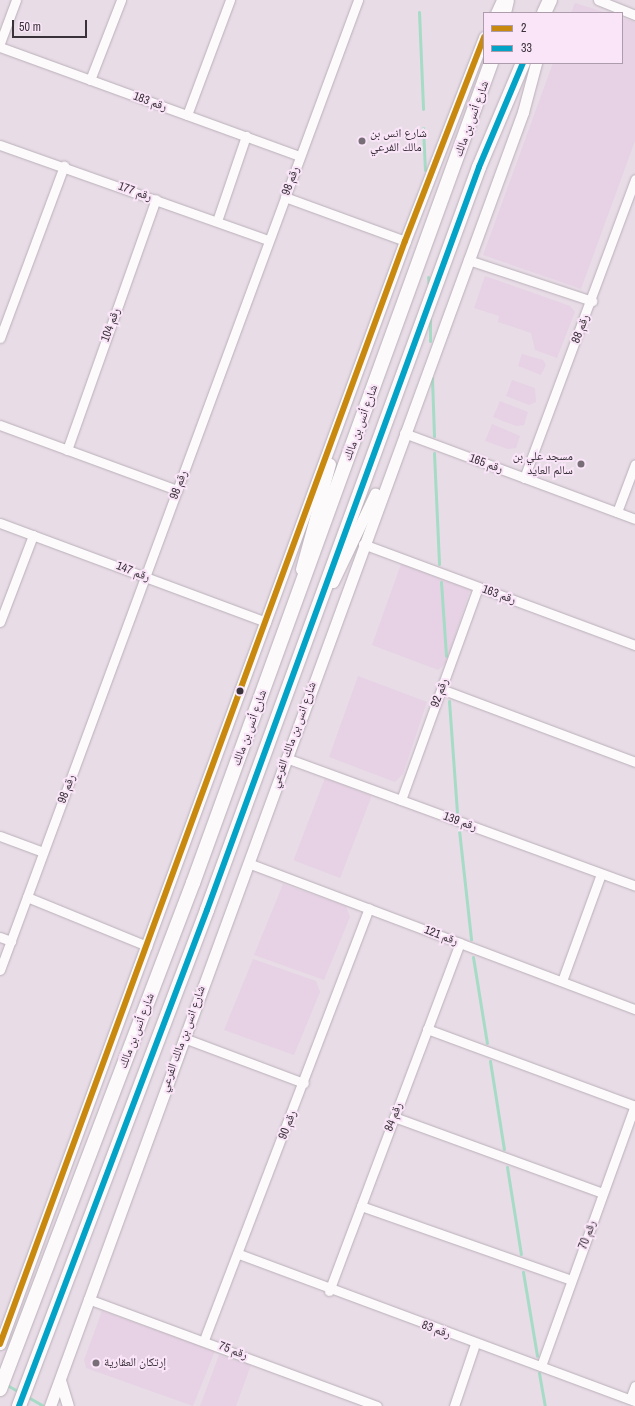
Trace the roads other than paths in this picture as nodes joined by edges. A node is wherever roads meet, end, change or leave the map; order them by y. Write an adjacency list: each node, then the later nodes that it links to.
1 (16, 0): 15 (street)
2 (121, 0): 20 (street)
3 (230, 0): 21 (street)
4 (358, 0): 24 (street, رقم 98)
5 (502, 0): 9 (street)
6 (507, 0): 10 (main road)
7 (551, 0): 11 (main road); 12 (street)
8 (598, 0): 13 (street)
9 (496, 12)
10 (504, 12)
11 (545, 12)
12 (549, 12)
13 (635, 14)
14 (483, 40): 31 (street)
15 (0, 43)
16 (0, 47): 20 (street, رقم 183)
17 (491, 64): 53 (main road, شارع أنس بن مالك)
18 (523, 64): 51 (main road, شارع أنس بن مالك)
19 (536, 64): 32 (street, شارع انس بن مالك الفرعي)
20 (90, 80): 21 (street, رقم 183)
21 (187, 115): 22 (street, رقم 183)
22 (246, 136): 24 (street, رقم 183); 29 (street)
23 (0, 145): 25 (street, رقم 177)
24 (300, 156): 27 (street, رقم 98)
25 (64, 166): 28 (street, رقم 177); 34 (street)
26 (635, 179): 33 (street, رقم 88)
27 (285, 197): 30 (street, رقم 98); 31 (street)
28 (156, 199): 29 (street, رقم 177); 38 (street, رقم 104)
29 (217, 222): 30 (street, رقم 177)
30 (269, 240): 41 (street, رقم 98)
31 (405, 241): 35 (street)
32 (468, 260): 33 (street); 37 (street, شارع انس بن مالك الفرعي)
33 (592, 301): 40 (street, رقم 88)
34 (0, 338)
35 (355, 377): 50 (street); 53 (street)
36 (0, 425): 38 (street)
37 (404, 433): 40 (street, رقم 165); 46 (street, شارع انس بن مالك الفرعي); 51 (street)
38 (66, 450): 41 (street)
39 (635, 464): 42 (street)
40 (524, 478): 42 (street, رقم 165)
41 (177, 490): 47 (street, رقم 98)
42 (617, 512): 43 (street, رقم 165)
43 (635, 519)
44 (0, 523): 45 (street, رقم 147)
45 (33, 535): 47 (street, رقم 147); 49 (street)
46 (363, 544): 48 (street, رقم 163); 55 (street, شارع انس بن مالك الفرعي)
47 (145, 576): 50 (street, رقم 147); 59 (street, رقم 98)
48 (478, 587): 52 (street, رقم 163); 54 (street, رقم 92)
49 (0, 622)
50 (266, 622): 68 (street)
51 (304, 644): 93 (main road, شارع أنس بن مالك)
52 (635, 645)
53 (278, 650): 91 (main road, شارع أنس بن مالك)
54 (441, 689): 56 (street); 57 (street, رقم 92)
55 (286, 758): 57 (street, رقم 139); 60 (street, شارع انس بن مالك الفرعي)
56 (635, 762)
57 (401, 800): 61 (street, رقم 139)
58 (0, 836): 59 (street)
59 (43, 852): 63 (street, رقم 98)
60 (248, 863): 64 (street, رقم 121); 73 (street, شارع انس بن مالك الفرعي)
61 (601, 874): 62 (street, رقم 139); 70 (street)
62 (635, 886)
63 (27, 897): 66 (street, رقم 98); 68 (street)
64 (369, 909): 67 (street, رقم 121); 74 (street, رقم 90)
65 (0, 937): 66 (street)
66 (11, 941): 69 (street, رقم 98)
67 (460, 943): 70 (street, رقم 121); 72 (street, رقم 84)
68 (147, 946): 83 (street)
69 (0, 970)
70 (562, 981): 71 (street, رقم 121)
71 (635, 1009)
72 (427, 1029): 75 (street); 76 (street, رقم 84)
73 (184, 1038): 74 (street); 82 (street, شارع انس بن مالك الفرعي)
74 (304, 1082): 79 (street, رقم 90)
75 (635, 1105): 77 (street, رقم 70)
76 (394, 1117): 77 (street); 78 (street, رقم 84)
77 (603, 1193): 80 (street, رقم 70)
78 (361, 1206): 80 (street); 81 (street, رقم 84)
79 (239, 1254): 81 (street, رقم 83); 85 (street, رقم 90)
80 (571, 1280): 88 (street, رقم 70)
81 (329, 1291): 87 (street, رقم 83)
82 (88, 1299): 85 (street, رقم 75); 89 (street, شارع انس بن مالك الفرعي)
83 (9, 1321): 84 (street); 86 (street)
84 (0, 1337)
85 (204, 1340): 96 (street, رقم 75)
86 (0, 1344)
87 (475, 1344): 88 (street, رقم 83); 97 (street)
88 (541, 1366): 92 (street, رقم 83)
89 (60, 1379): 94 (street, شارع انس بن مالك الفرعي); 95 (street)
90 (635, 1386): 92 (street)
91 (0, 1390)
92 (632, 1400)
93 (19, 1406)
94 (50, 1406)
95 (68, 1406)
96 (377, 1406)
97 (454, 1406)

